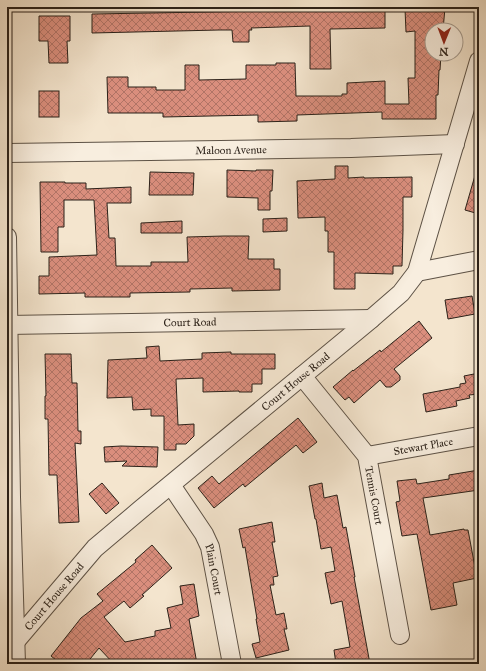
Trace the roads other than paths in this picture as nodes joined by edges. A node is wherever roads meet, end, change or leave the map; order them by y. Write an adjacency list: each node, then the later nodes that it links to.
1 (479, 61): 2 (street, Court House Road)
2 (455, 144): 3 (street, Maloon Avenue); 6 (street, Court House Road)
3 (7, 153)
4 (7, 237): 8 (street)
5 (479, 260): 6 (street)
6 (417, 272): 7 (street, Court House Road)
7 (371, 319): 8 (street, Court Road); 9 (street, Court House Road)
8 (8, 325): 13 (street)
9 (302, 376): 11 (street, Tennis Court); 12 (street, Court House Road)
10 (479, 436): 11 (street, Stewart Place)
11 (367, 456): 14 (street, Tennis Court)
12 (171, 484): 15 (street, Court House Road); 17 (street, Plain Court)
13 (9, 497): 15 (street)
14 (400, 635)
15 (15, 642): 16 (street)
16 (16, 664)
17 (232, 664)

